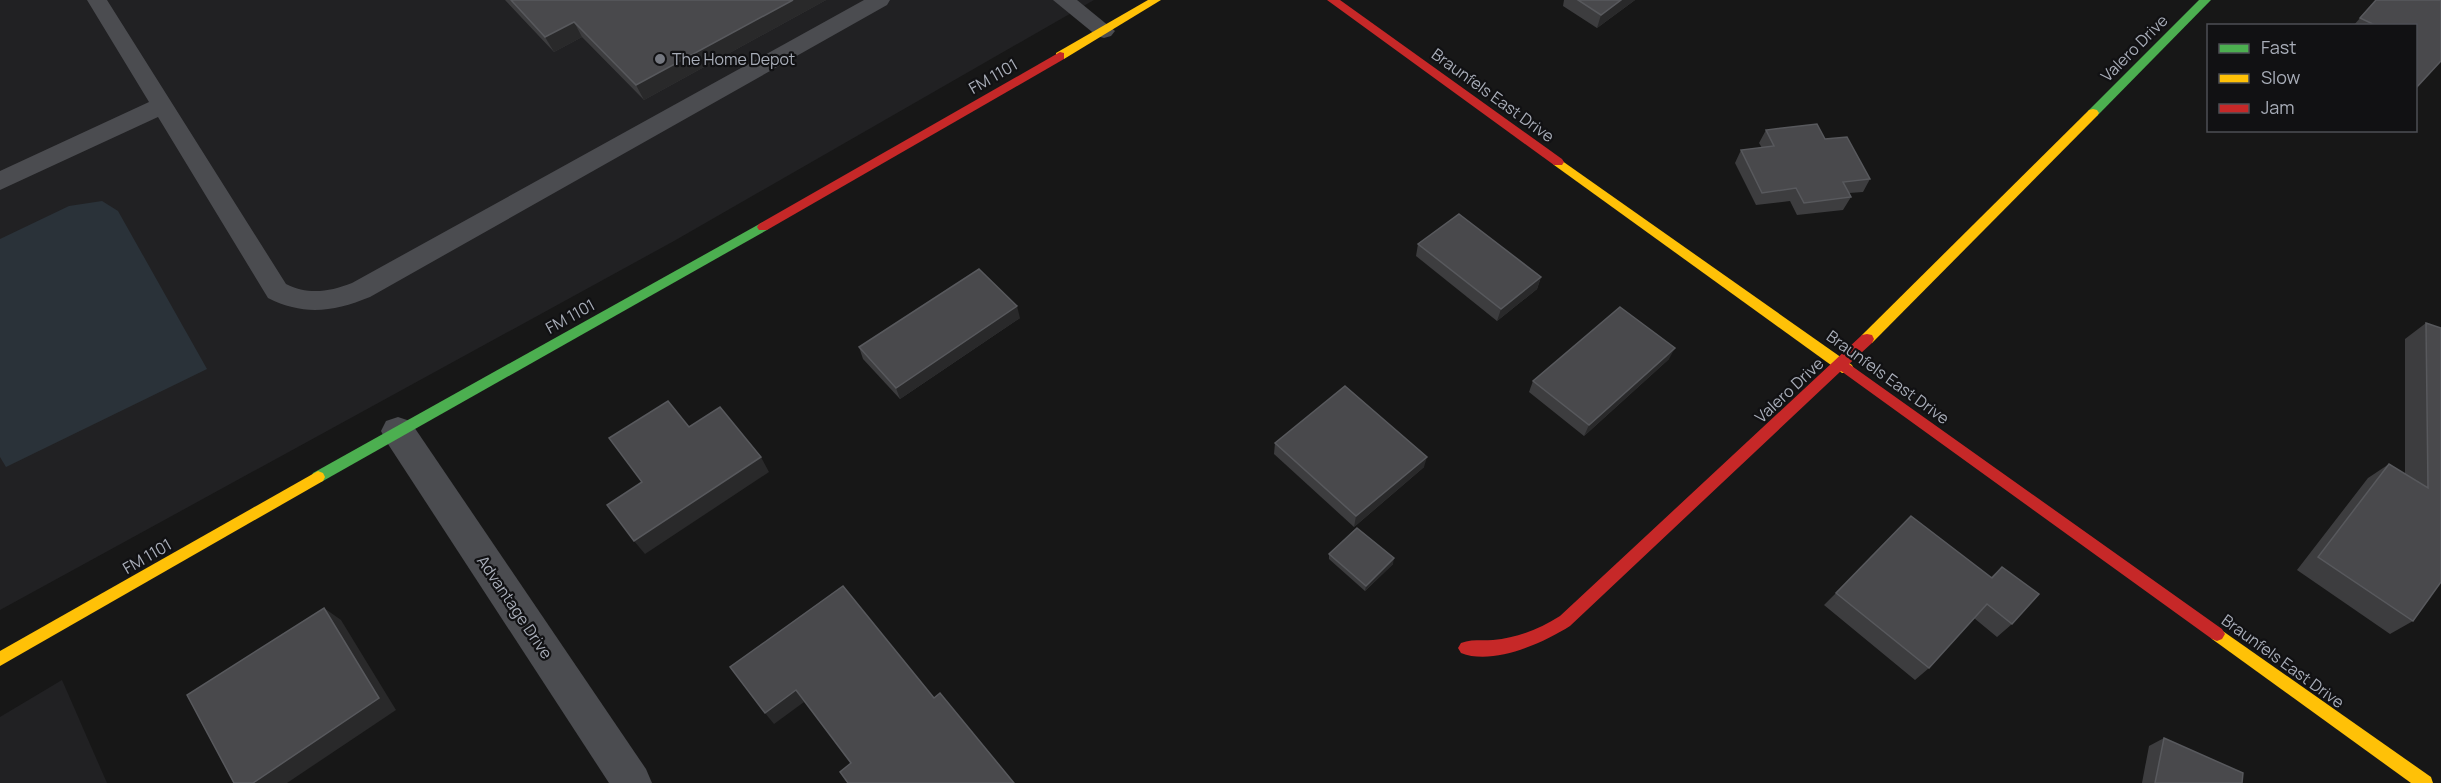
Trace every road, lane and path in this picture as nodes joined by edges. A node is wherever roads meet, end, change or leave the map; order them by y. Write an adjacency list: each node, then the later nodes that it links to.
1 (97, 0): 8 (lane)
2 (880, 0): 8 (lane)
3 (1063, 0): 7 (lane)
4 (1156, 0): 7 (street, FM 1101 / FM 1101)
5 (1332, 0): 10 (street, Braunfels East Drive)
6 (2206, 0): 10 (street, Valero Drive)
7 (1104, 31): 11 (street, FM 1101 / FM 1101)
8 (163, 105): 9 (lane)
9 (0, 181)
10 (1842, 364): 12 (street, Valero Drive); 15 (street, Braunfels East Drive)
11 (398, 431): 13 (street, FM 1101 / FM 1101); 14 (street, Advantage Drive)
12 (1466, 648)
13 (0, 659)
14 (632, 783)
15 (2425, 783)

